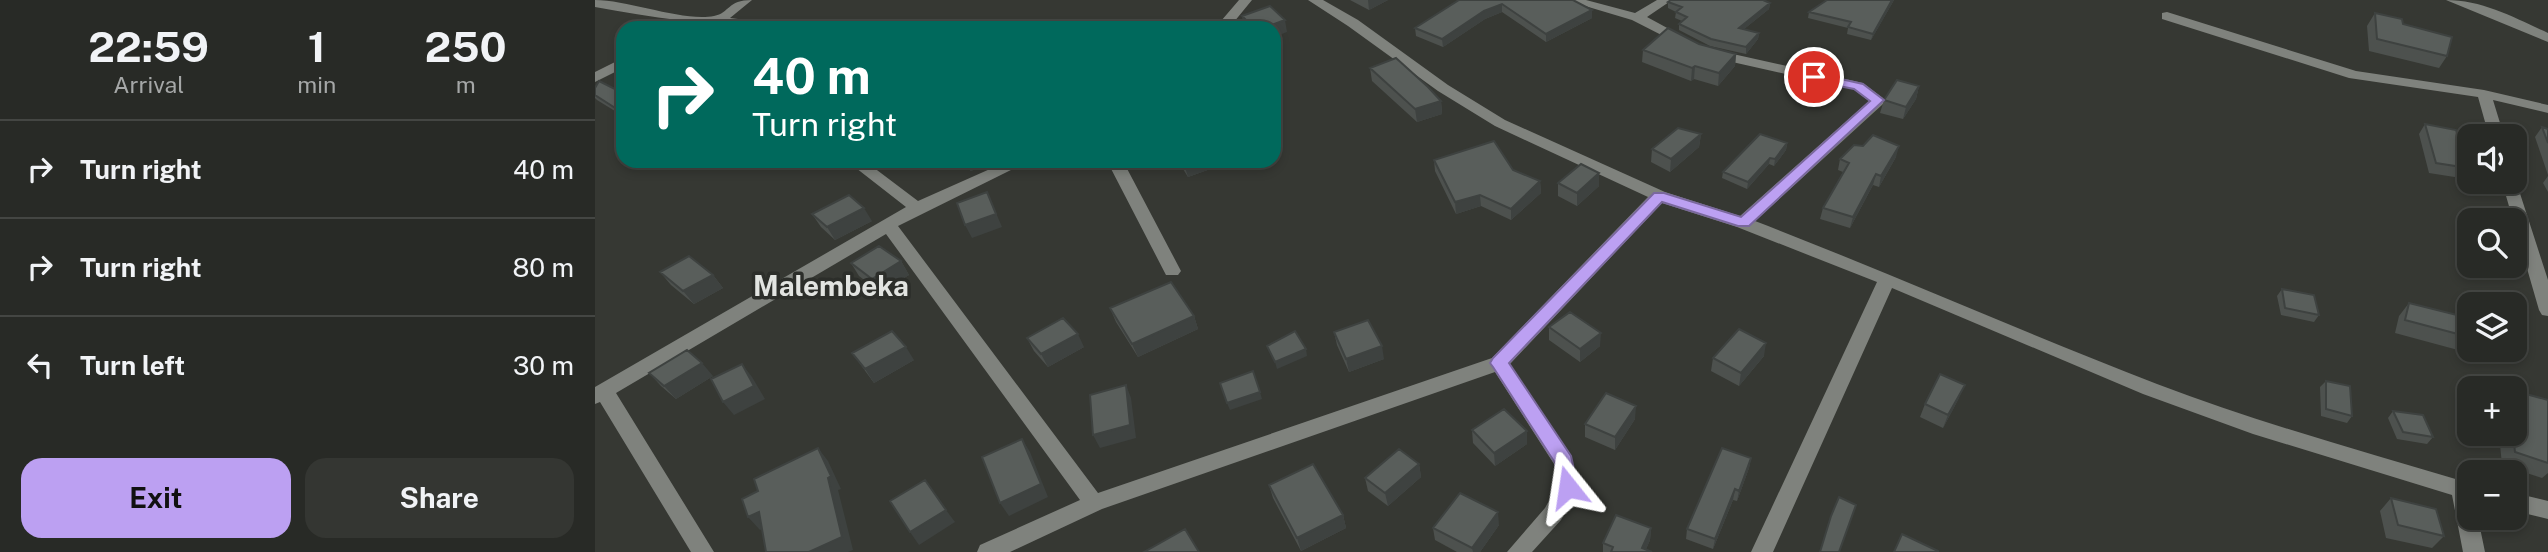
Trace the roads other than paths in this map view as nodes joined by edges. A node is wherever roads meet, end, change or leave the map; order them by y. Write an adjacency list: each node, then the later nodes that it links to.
1 (746, 0): 12 (street)
2 (1246, 0): 15 (street)
3 (1314, 0): 26 (street)
4 (1571, 0): 10 (street)
5 (1666, 0): 10 (street)
6 (2452, 0): 8 (street)
7 (595, 3): 11 (street)
8 (2485, 5): 16 (street)
9 (2167, 16): 19 (street)
10 (1637, 17): 28 (street)
11 (681, 18): 12 (street); 13 (street)
12 (718, 20): 14 (street)
13 (677, 21)
14 (725, 21)
15 (1228, 21)
16 (2548, 38)
17 (616, 70): 18 (street)
18 (595, 78)
19 (2484, 94): 20 (street); 21 (street)
20 (2548, 109)
21 (2493, 124)
22 (864, 168): 27 (street)
23 (1006, 168): 27 (street)
24 (1119, 168): 30 (street)
25 (2514, 194): 32 (street)
26 (1659, 196): 28 (street); 33 (street)
27 (918, 208): 29 (street)
28 (1743, 223): 31 (street)
29 (889, 226): 34 (street); 36 (street)
30 (1172, 271)
31 (1887, 279): 35 (street); 43 (street)
32 (2548, 310)
33 (1499, 363): 36 (street); 42 (street)
34 (599, 394): 40 (street)
35 (2457, 489)
36 (1094, 503): 41 (street)
37 (2527, 505): 38 (street)
38 (2548, 510)
39 (2471, 530): 44 (street)
40 (703, 552)
41 (988, 552)
42 (1518, 552)
43 (1762, 552)
44 (2474, 552)

